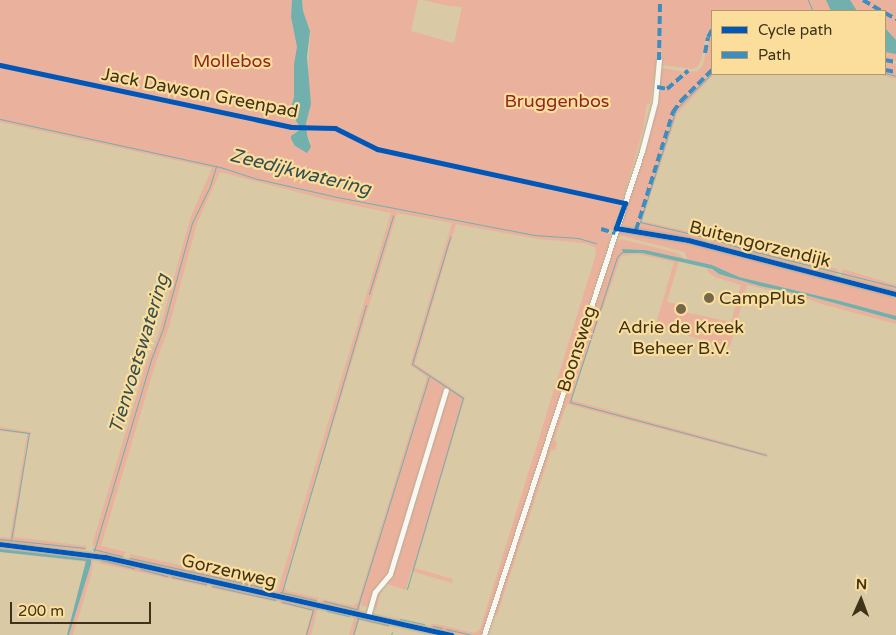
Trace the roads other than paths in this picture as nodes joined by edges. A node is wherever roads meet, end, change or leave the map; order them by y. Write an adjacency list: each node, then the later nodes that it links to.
1 (659, 60): 2 (street, Boonsweg)
2 (616, 228): 3 (street, Buitengorzendijk); 8 (street, Boonsweg)
3 (896, 294)
4 (446, 390): 6 (street)
5 (0, 544): 6 (street, Gorzenweg)
6 (368, 616): 7 (street, Gorzenweg)
7 (451, 635)
8 (484, 635)

